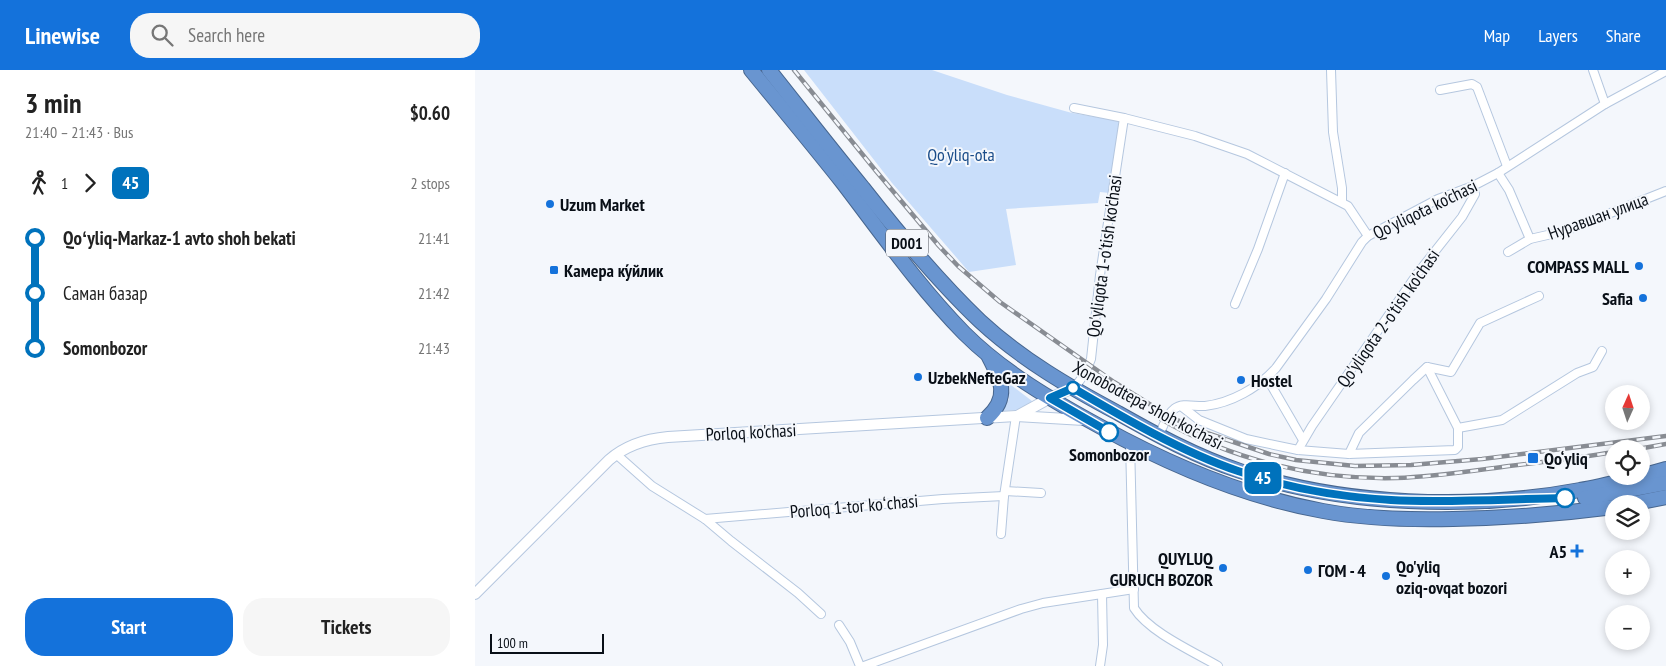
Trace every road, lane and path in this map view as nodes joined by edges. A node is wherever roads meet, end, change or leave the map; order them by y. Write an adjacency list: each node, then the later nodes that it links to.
1 (751, 70): 22 (highway, Xonobodtepa shoh ko'chasi / D001)
2 (769, 70): 25 (highway, Xonobodtepa shoh ko'chasi / D001)
3 (1331, 70): 15 (street)
4 (1593, 70): 7 (street)
5 (1665, 74): 7 (street, Qo'yliqota ko'chasi)
6 (1440, 90): 10 (street)
7 (1605, 104): 10 (street, Qo'yliqota ko'chasi)
8 (1074, 108): 9 (street)
9 (1124, 118): 11 (street); 25 (street, Qo'yliqota 1-o'tish ko'chasi)
10 (1507, 166): 12 (street, Qo'yliqota ko'chasi)
11 (1285, 173): 15 (street); 20 (street)
12 (1498, 173): 13 (street, Qo'yliqota ko'chasi); 17 (street)
13 (1473, 186): 16 (street, Qo'yliqota ko'chasi); 33 (street, Qo'yliqota 2-o'tish ko'chasi)
14 (1666, 191): 17 (street, Нуравшан улица)
15 (1342, 202): 16 (street)
16 (1368, 236): 24 (street, Qo'yliqota ko'chasi)
17 (1530, 239): 18 (street, Нуравшан улица)
18 (1508, 252)
19 (1539, 296): 23 (street)
20 (1235, 304)
21 (1602, 350): 31 (street)
22 (988, 354): 26 (highway, Xonobodtepa shoh ko'chasi / D001); 29 (highway)
23 (1427, 367): 31 (street); 37 (street)
24 (1267, 378): 27 (street, Qo'yliqota ko'chasi); 33 (street)
25 (1073, 388): 26 (main road); 32 (highway, Xonobodtepa shoh ko'chasi / D001)
26 (1050, 398): 28 (main road); 30 (highway, Xonobodtepa shoh ko'chasi / D001)
27 (1180, 405): 32 (street); 35 (street)
28 (1016, 416): 29 (main road, Porloq ko'chasi); 30 (main road, Porloq ko'chasi); 42 (street)
29 (987, 418): 36 (main road, Porloq ko'chasi)
30 (1089, 420): 34 (highway, Xonobodtepa shoh ko'chasi / D001)
31 (1458, 428): 37 (street)
32 (1159, 435): 48 (highway, Xonobodtepa shoh ko'chasi / D001)
33 (1303, 440): 35 (street, Qo'yliqota 2-o'tish ko'chasi)
34 (1130, 442): 49 (highway, Xonobodtepa shoh ko'chasi / D001); 52 (street)
35 (1298, 450): 37 (street)
36 (616, 454): 50 (street); 53 (main road, Porloq ko'chasi)
37 (1349, 454)
38 (1666, 469): 39 (highway, Xonobodtepa shoh ko'chasi / D001)
39 (1650, 473)
40 (1666, 483): 44 (highway)
41 (1605, 484): 48 (highway, Xonobodtepa shoh ko'chasi / D001)
42 (1004, 493): 43 (street, Porloq 1-tor koʻchasi); 50 (street, Porloq 1-tor koʻchasi); 51 (street)
43 (1041, 493)
44 (1636, 495)
45 (1650, 497): 46 (highway)
46 (1666, 497)
47 (1605, 498): 48 (highway)
48 (1507, 499)
49 (1605, 507)
50 (705, 518): 55 (street)
51 (1001, 534)
52 (1134, 589): 54 (street); 60 (street)
53 (475, 594)
54 (1101, 594): 58 (street); 59 (street)
55 (821, 614)
56 (839, 624): 57 (street)
57 (860, 666)
58 (865, 666)
59 (1100, 666)
60 (1218, 666)

